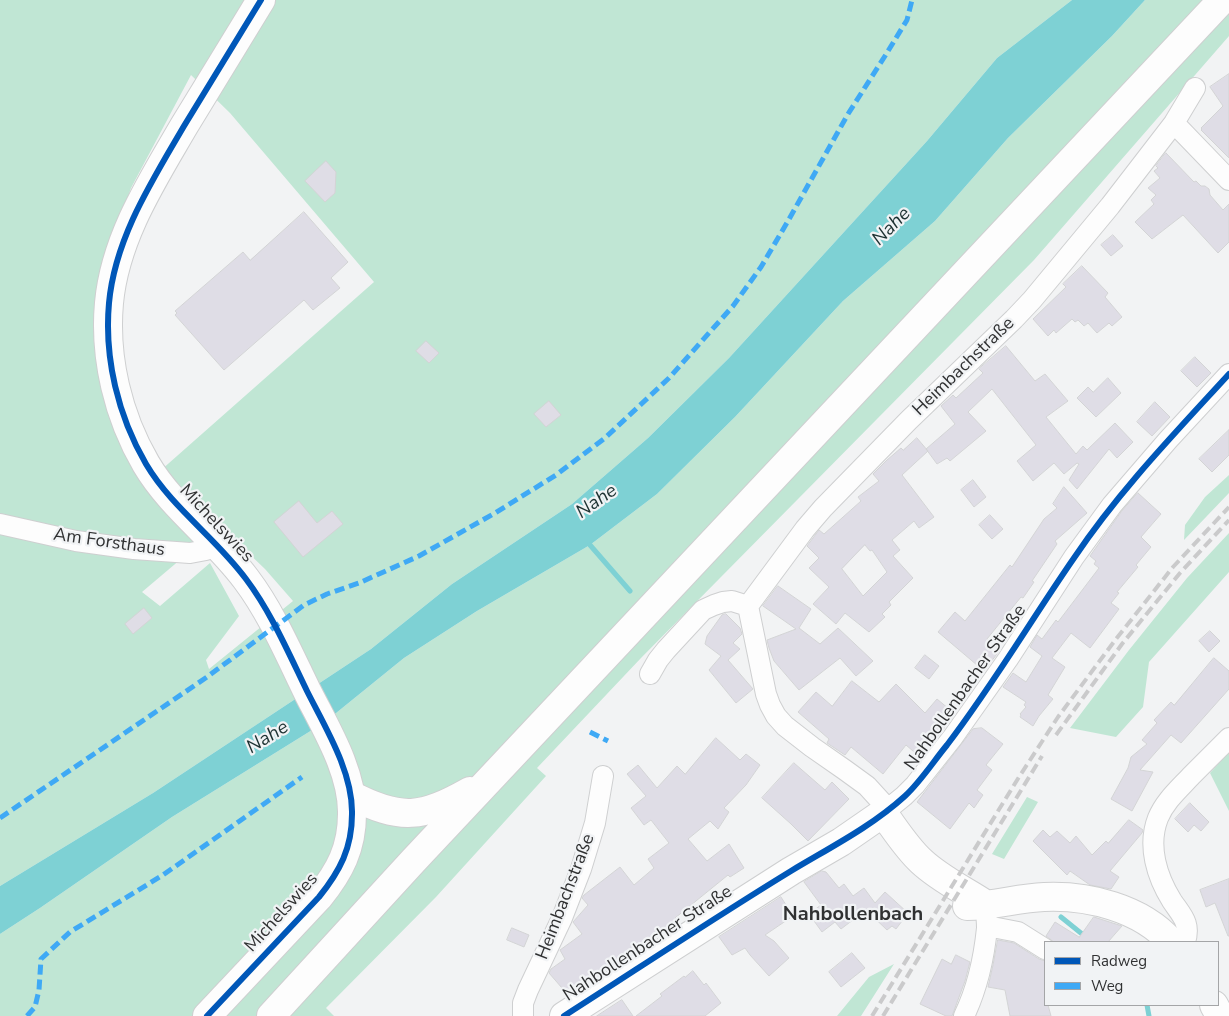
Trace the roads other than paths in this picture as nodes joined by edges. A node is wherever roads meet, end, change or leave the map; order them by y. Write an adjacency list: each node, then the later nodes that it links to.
1 (261, 0): 8 (street, Michelswies)
2 (1222, 0): 13 (street)
3 (1195, 88): 4 (street, Heimbachstraße)
4 (1174, 123): 5 (street); 9 (street, Heimbachstraße)
5 (1229, 180)
6 (1229, 374): 15 (street, Nahbollenbacher Straße)
7 (0, 524): 8 (street, Am Forsthaus)
8 (216, 544): 14 (street, Michelswies)
9 (748, 606): 10 (street); 15 (street)
10 (650, 674)
11 (1229, 738): 18 (street)
12 (603, 776): 22 (street, Heimbachstraße)
13 (489, 781): 14 (street); 21 (street)
14 (351, 795): 20 (street, Michelswies)
15 (879, 816): 16 (street); 23 (street, Nahbollenbacher Straße)
16 (986, 915): 17 (street); 19 (street); 24 (street)
17 (1170, 941)
18 (1185, 941)
19 (1044, 948)
20 (207, 1016)
21 (271, 1016)
22 (523, 1016)
23 (564, 1016)
24 (964, 1016)

